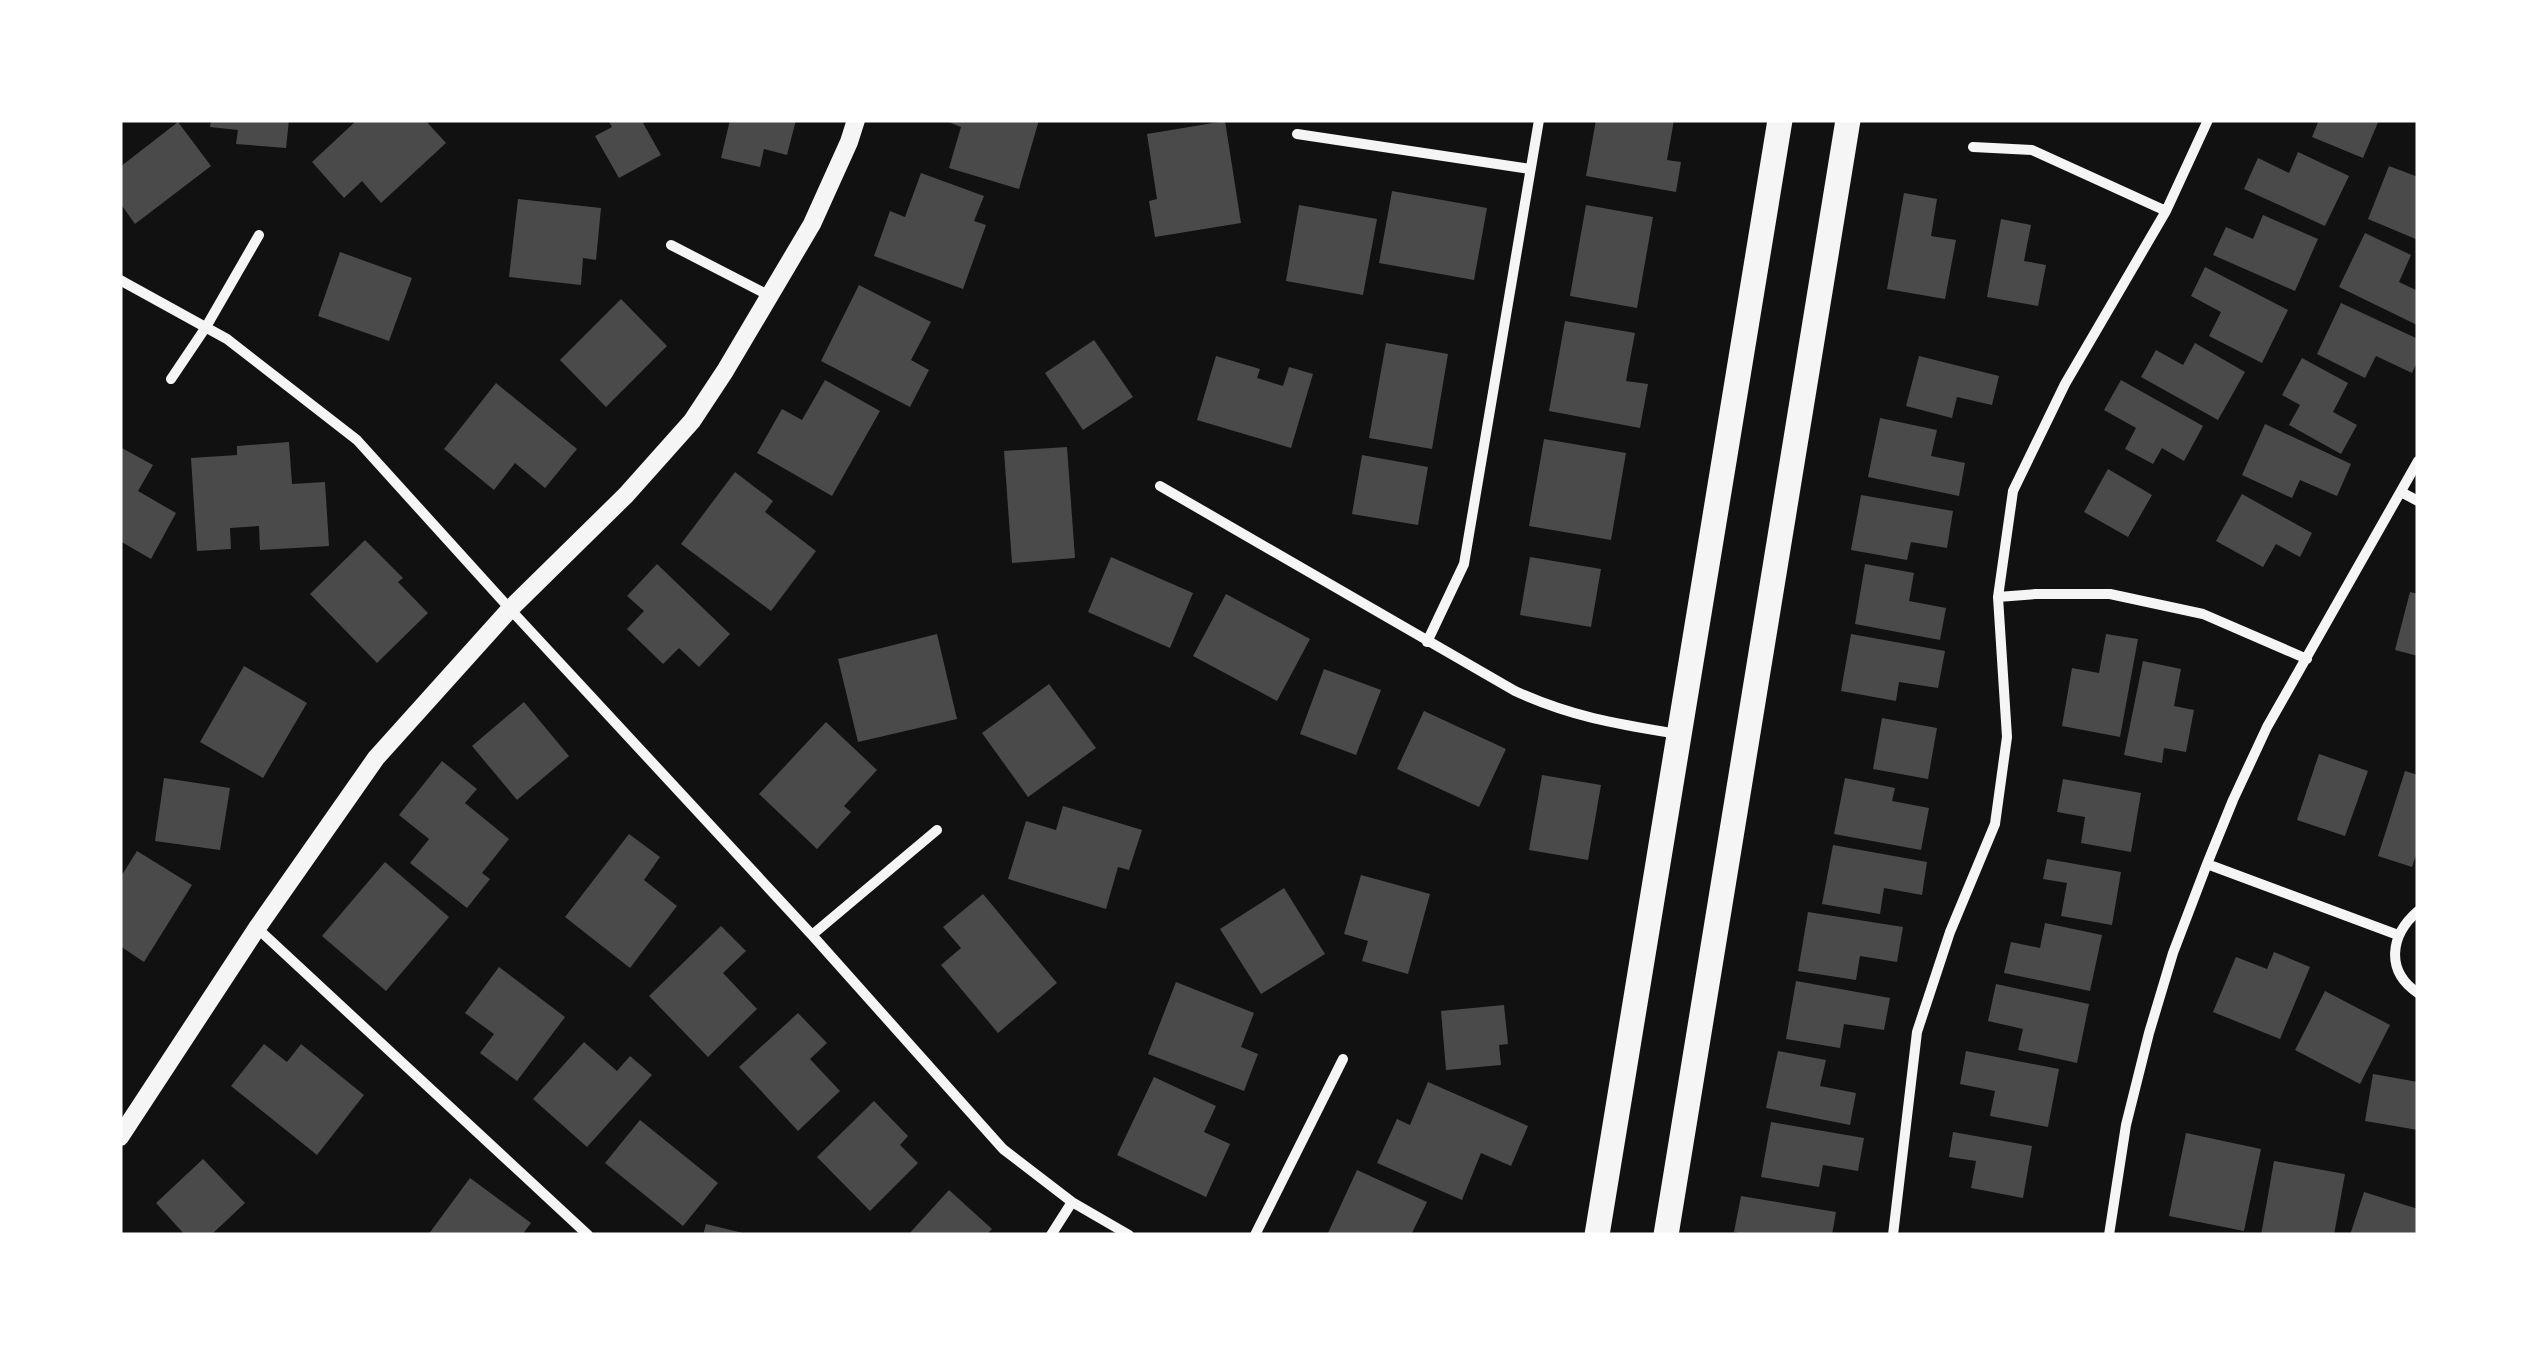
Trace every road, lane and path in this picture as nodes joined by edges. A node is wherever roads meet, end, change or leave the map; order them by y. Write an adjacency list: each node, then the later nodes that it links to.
1 (856, 120): 13 (street)
2 (1539, 120): 8 (street)
3 (1780, 120): 24 (main road)
4 (1848, 120): 40 (main road)
5 (2208, 120): 9 (street)
6 (1298, 134): 8 (street)
7 (1973, 147): 9 (street)
8 (1530, 168): 22 (street)
9 (2166, 212): 20 (street)
10 (258, 236): 14 (street)
11 (671, 245): 13 (street)
12 (120, 280): 14 (street)
13 (770, 296): 21 (street)
14 (206, 327): 15 (street); 21 (street)
15 (172, 379)
16 (2418, 461): 18 (street)
17 (1160, 486): 22 (street)
18 (2401, 492): 19 (street); 23 (street)
19 (2418, 501)
20 (1998, 597): 23 (street); 41 (street)
21 (510, 609): 28 (street); 29 (street)
22 (1427, 642): 24 (street)
23 (2307, 659): 26 (street)
24 (1679, 734): 39 (main road)
25 (937, 830): 29 (street)
26 (2207, 864): 30 (street); 42 (street)
27 (2418, 911): 30 (street)
28 (257, 928): 33 (street); 35 (street)
29 (812, 935): 34 (street)
30 (2398, 935): 31 (street)
31 (2418, 994)
32 (1343, 1059): 38 (street)
33 (120, 1137)
34 (1072, 1202): 36 (street); 37 (street)
35 (588, 1235)
36 (1051, 1235)
37 (1129, 1235)
38 (1255, 1235)
39 (1597, 1235)
40 (1666, 1235)
41 (1892, 1235)
42 (2110, 1235)

